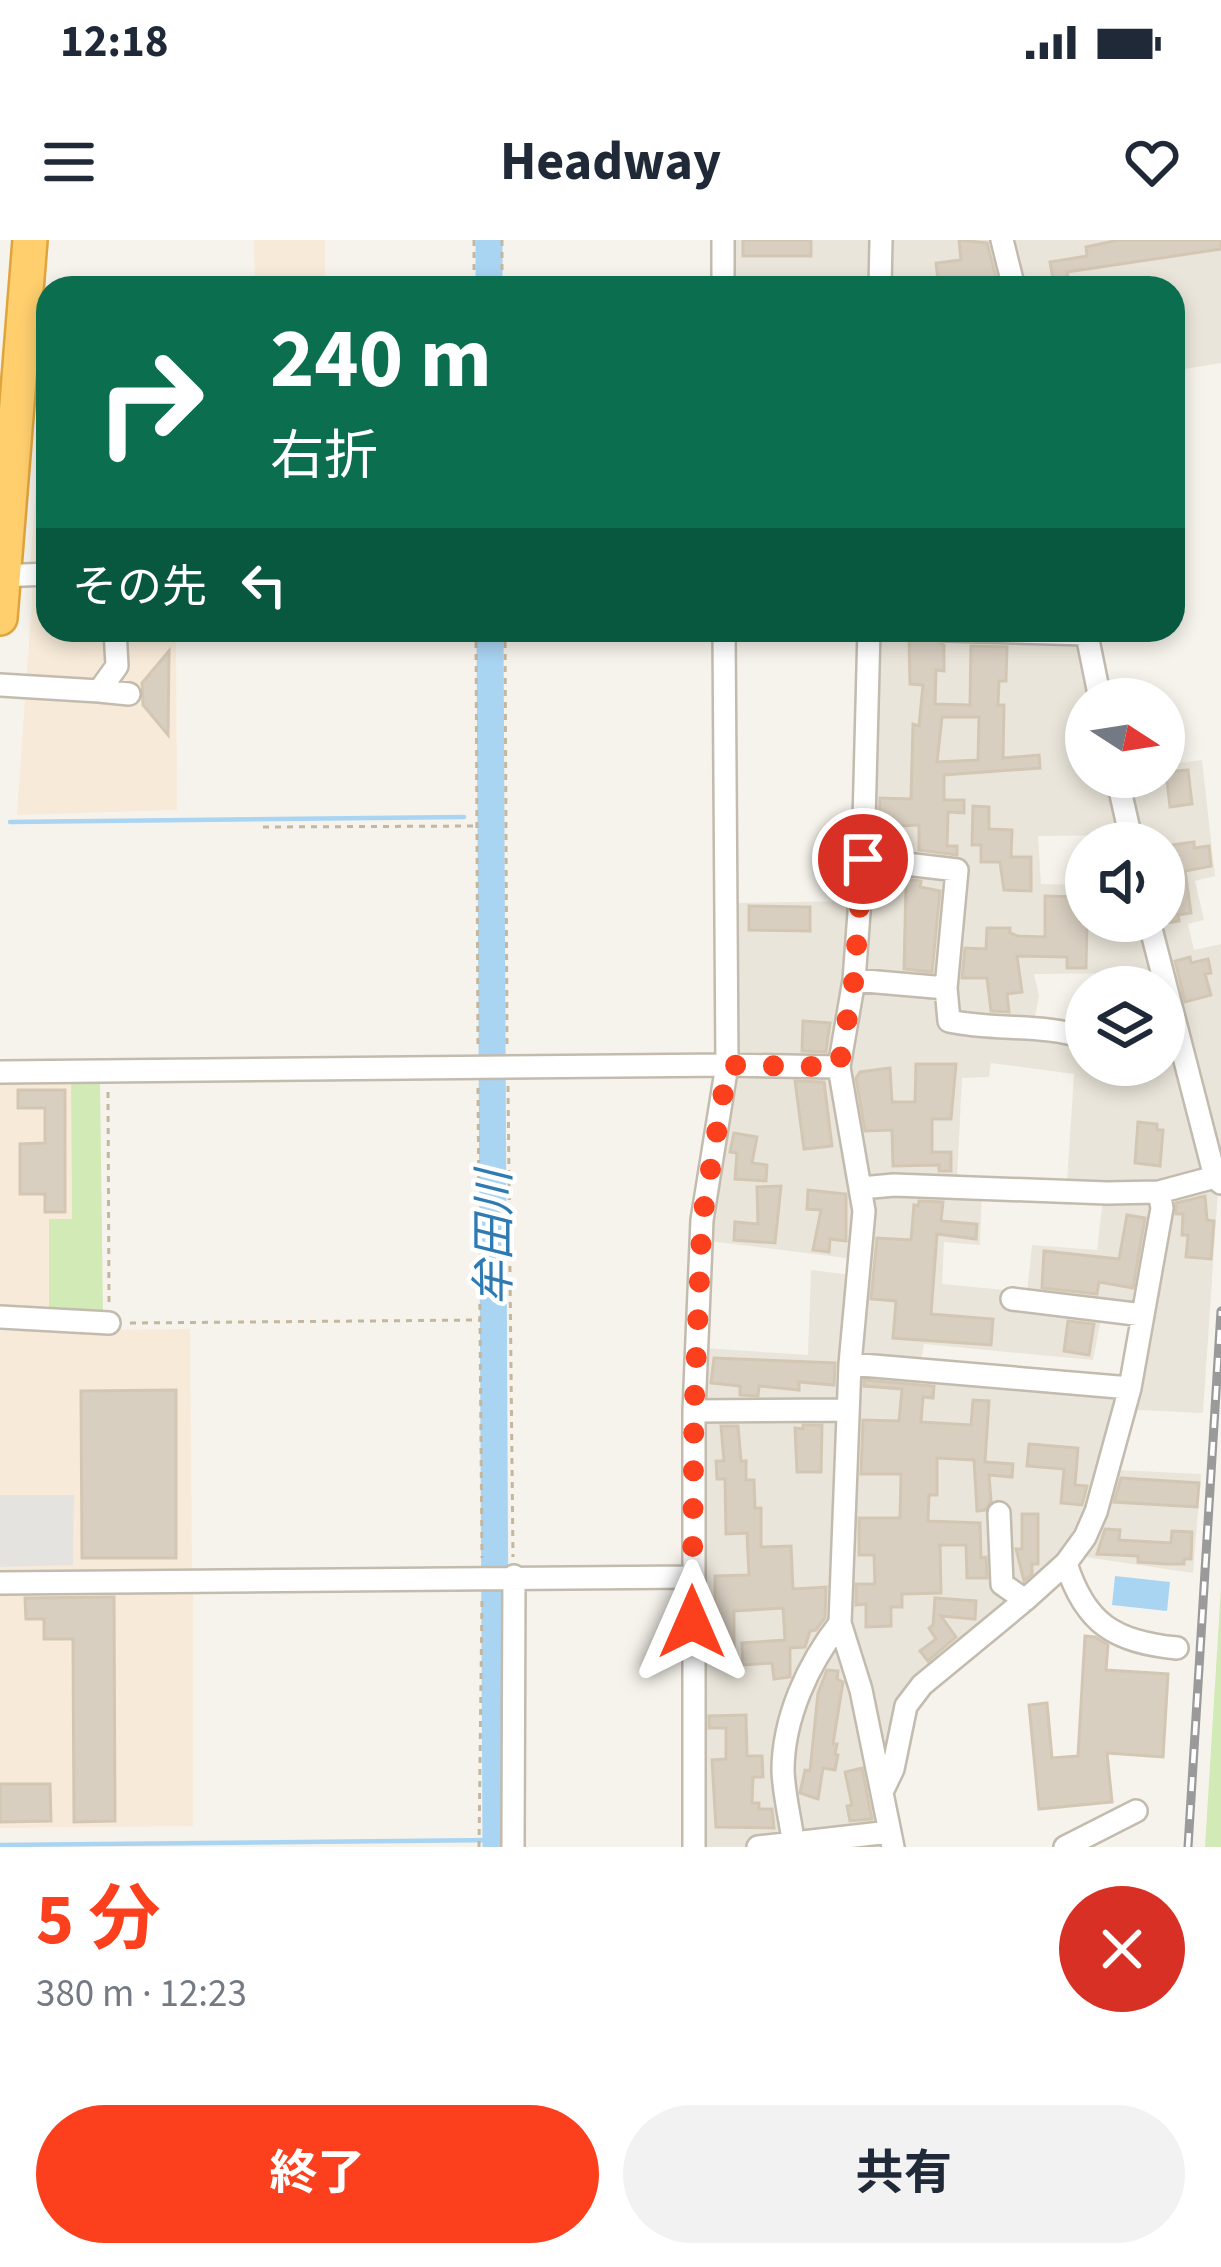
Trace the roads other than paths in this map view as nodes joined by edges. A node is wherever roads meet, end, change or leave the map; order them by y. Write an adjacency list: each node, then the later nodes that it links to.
1 (8, 240): 9 (highway)
2 (31, 240): 11 (highway)
3 (723, 240): 6 (street)
4 (881, 240): 7 (street)
5 (1002, 240): 8 (street)
6 (723, 276)
7 (880, 276)
8 (1011, 276)
9 (0, 344)
10 (36, 575): 11 (street)
11 (2, 576): 12 (highway)
12 (0, 618)
13 (116, 642): 19 (street)
14 (724, 642): 25 (street)
15 (869, 642): 21 (street)
16 (1088, 642): 17 (street)
17 (1096, 678)
18 (0, 685): 19 (street)
19 (99, 691): 20 (street)
20 (130, 694)
21 (863, 859): 22 (street); 23 (street)
22 (854, 980): 23 (street); 26 (street)
23 (946, 988): 24 (street)
24 (1065, 1034)
25 (728, 1065): 26 (street); 27 (street); 38 (street)
26 (839, 1067): 30 (street)
27 (0, 1072)
28 (1185, 1082): 29 (street)
29 (1218, 1180): 31 (street)
30 (861, 1188): 31 (street); 36 (street)
31 (1160, 1192): 33 (street)
32 (1012, 1299): 33 (street)
33 (1143, 1315): 37 (street)
34 (0, 1317): 35 (street)
35 (109, 1323)
36 (850, 1364): 37 (street); 39 (street)
37 (1130, 1388): 41 (street)
38 (694, 1411): 39 (street); 43 (street)
39 (848, 1411): 46 (street)
40 (999, 1513): 45 (street)
41 (1066, 1563): 45 (street); 47 (street)
42 (498, 1576): 43 (street); 44 (street); 52 (street)
43 (692, 1577): 53 (street)
44 (0, 1582)
45 (1025, 1600): 48 (street)
46 (840, 1623): 48 (street); 51 (street)
47 (1177, 1648)
48 (882, 1792): 50 (street)
49 (1136, 1811): 55 (street)
50 (892, 1839): 51 (street)
51 (794, 1846): 54 (street)
52 (513, 1847)
53 (694, 1847)
54 (758, 1847)
55 (1065, 1847)

